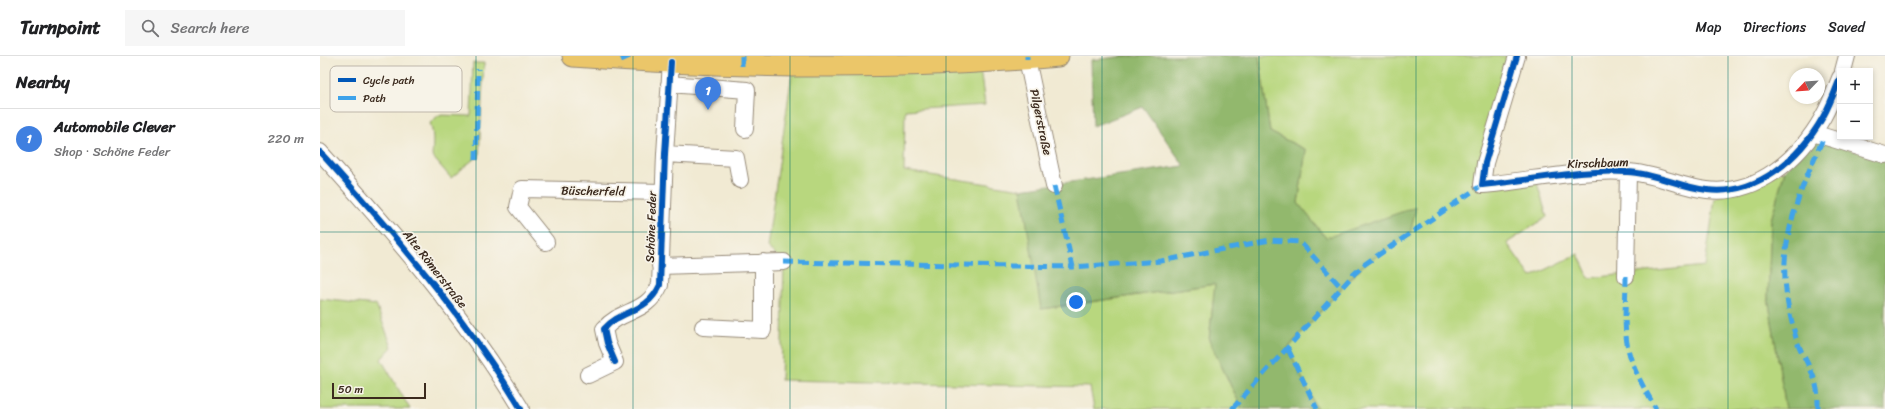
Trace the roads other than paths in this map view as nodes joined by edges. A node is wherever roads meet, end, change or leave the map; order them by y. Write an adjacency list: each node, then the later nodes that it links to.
1 (573, 56): 6 (main road)
2 (1058, 56): 5 (main road)
3 (1517, 56): 15 (street, Kirschbaum)
4 (1847, 56): 7 (street)
5 (1027, 59): 6 (main road); 17 (street, Pilgerstraße)
6 (671, 62): 8 (street, Schöne Feder)
7 (1844, 68)
8 (669, 84): 10 (street); 13 (street, Schöne Feder)
9 (1837, 85): 11 (street, Kirschbaum)
10 (745, 129)
11 (1813, 133): 14 (street); 15 (street, Kirschbaum)
12 (320, 152): 26 (street, Alte Römerstraße)
13 (665, 154): 16 (street); 18 (street, Schöne Feder)
14 (1885, 155)
15 (1628, 172): 23 (street, Kirschbaum)
16 (740, 180)
17 (1054, 186)
18 (663, 192): 19 (street, Büscherfeld); 22 (street, Schöne Feder)
19 (546, 242)
20 (763, 262): 21 (street, Schöne Feder); 22 (street, Schöne Feder); 24 (street)
21 (784, 262)
22 (660, 266): 25 (street, Schöne Feder)
23 (1626, 276)
24 (703, 327)
25 (588, 375)
26 (521, 409)

